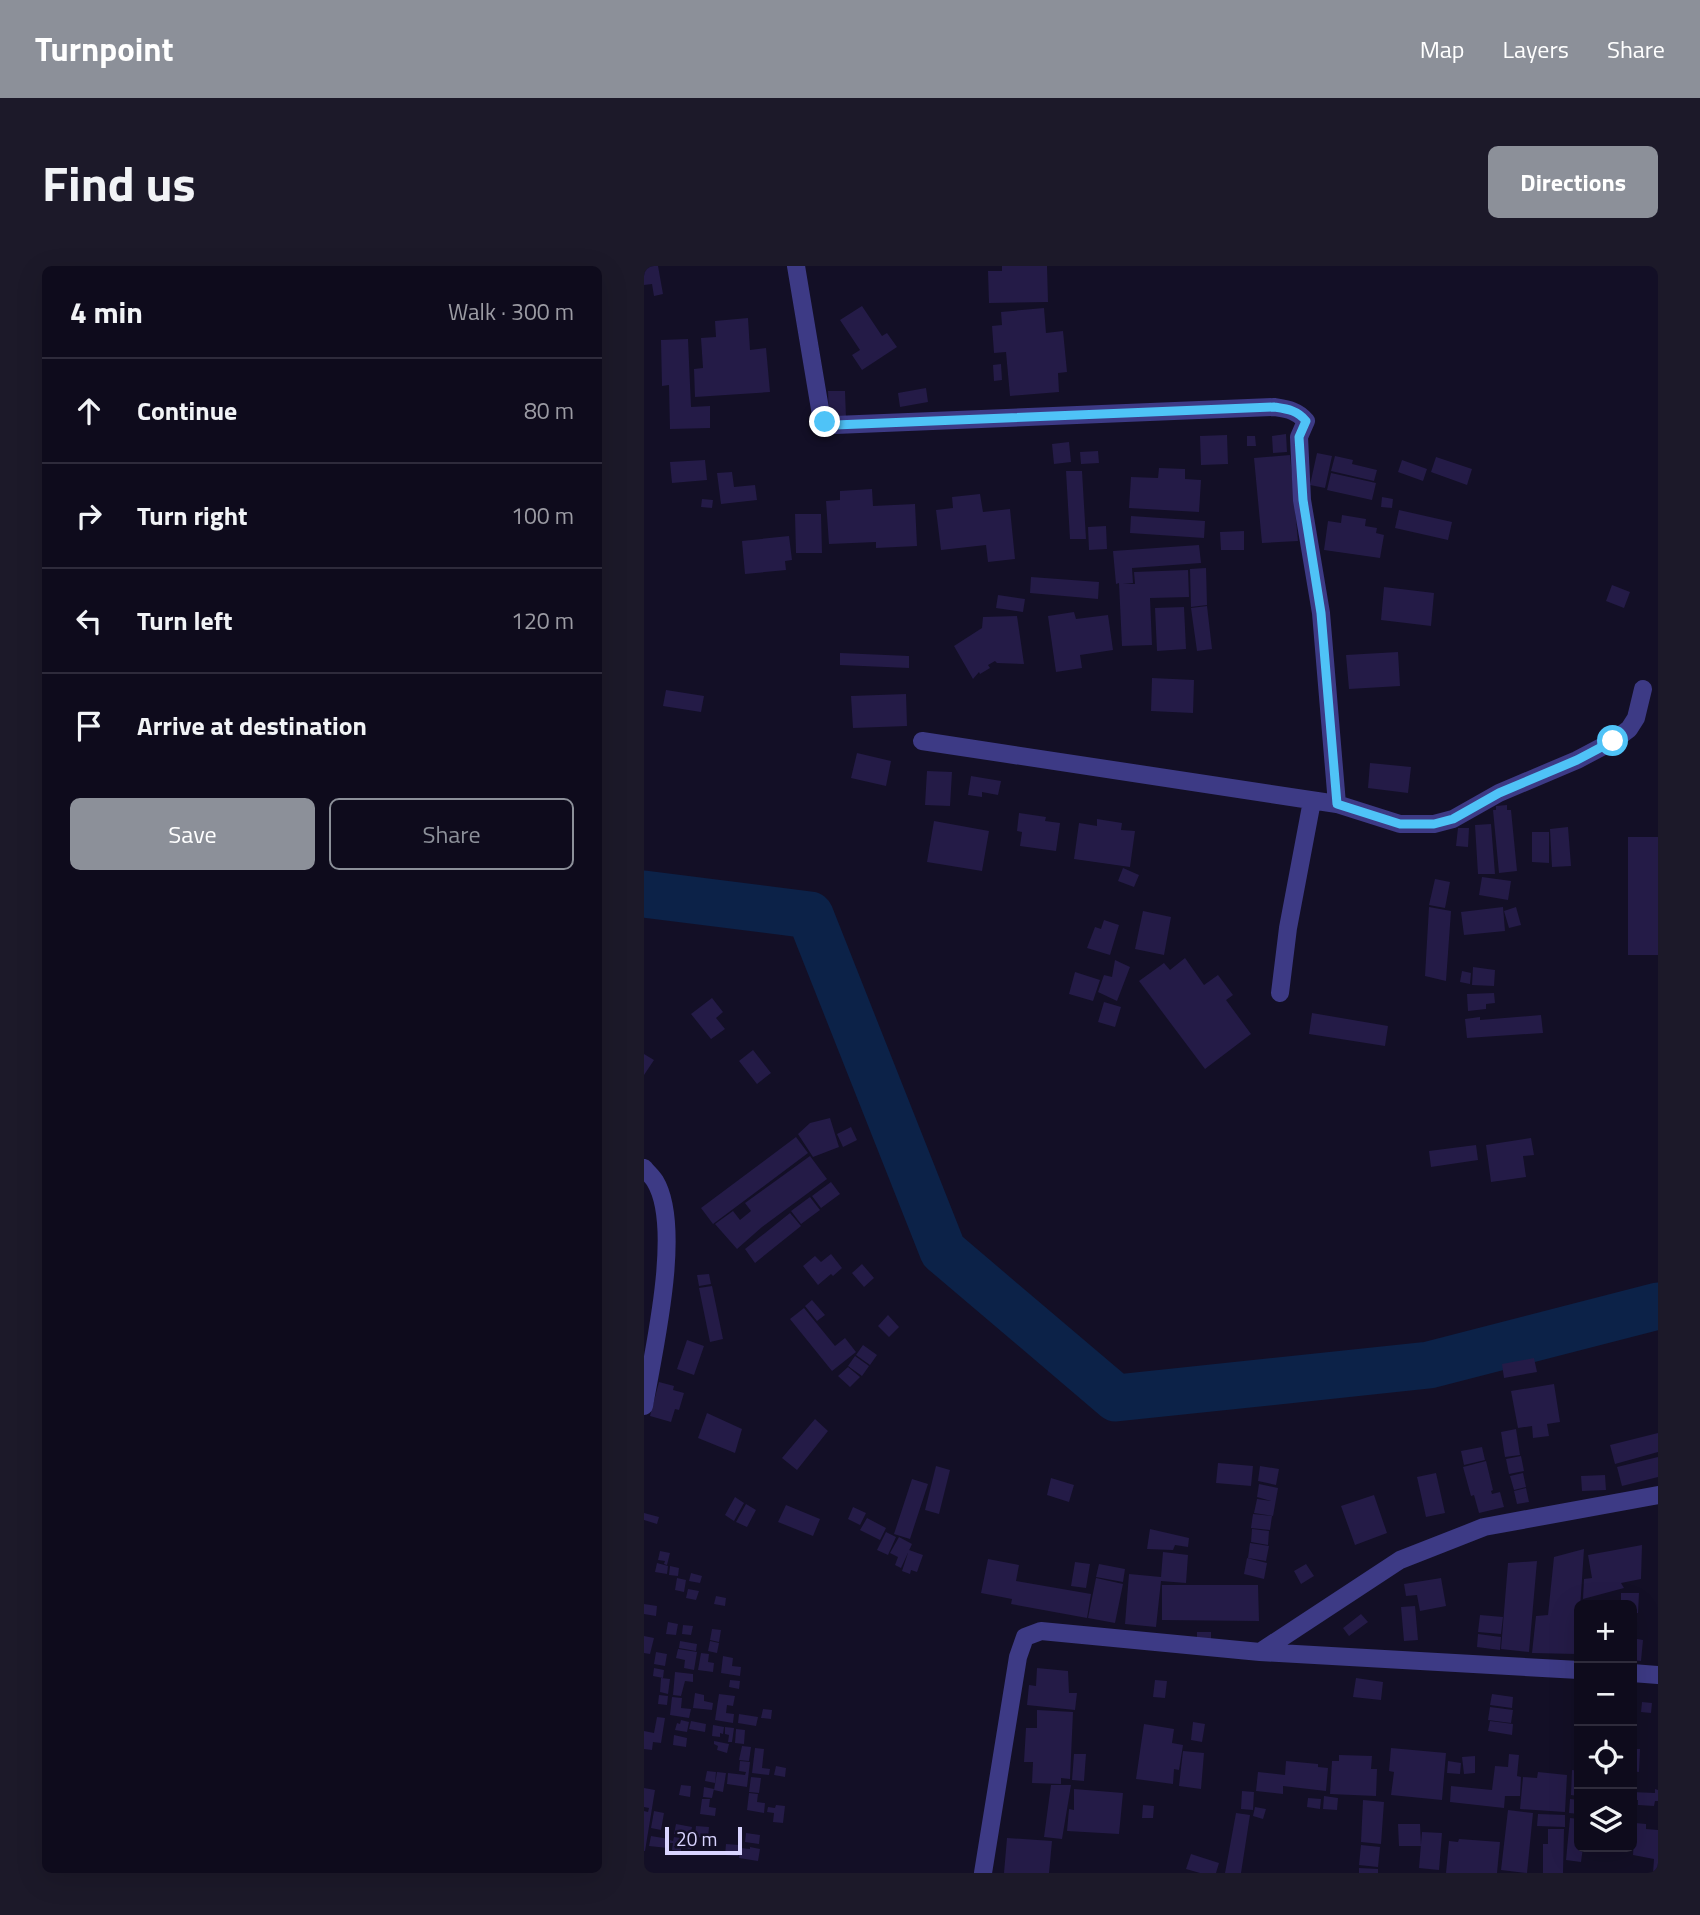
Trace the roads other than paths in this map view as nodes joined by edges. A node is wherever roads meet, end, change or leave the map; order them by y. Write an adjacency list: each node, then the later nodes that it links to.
1 (796, 266): 5 (street)
2 (1643, 690): 5 (street)
3 (922, 741): 4 (street)
4 (1312, 801): 5 (street); 6 (street)
5 (1337, 804)
6 (1280, 993)
7 (644, 1168): 8 (street)
8 (644, 1406)
9 (1658, 1494): 10 (street)
10 (1260, 1652): 11 (street); 14 (street)
11 (1574, 1670)
12 (1637, 1673): 13 (street)
13 (1658, 1675)
14 (983, 1873)

